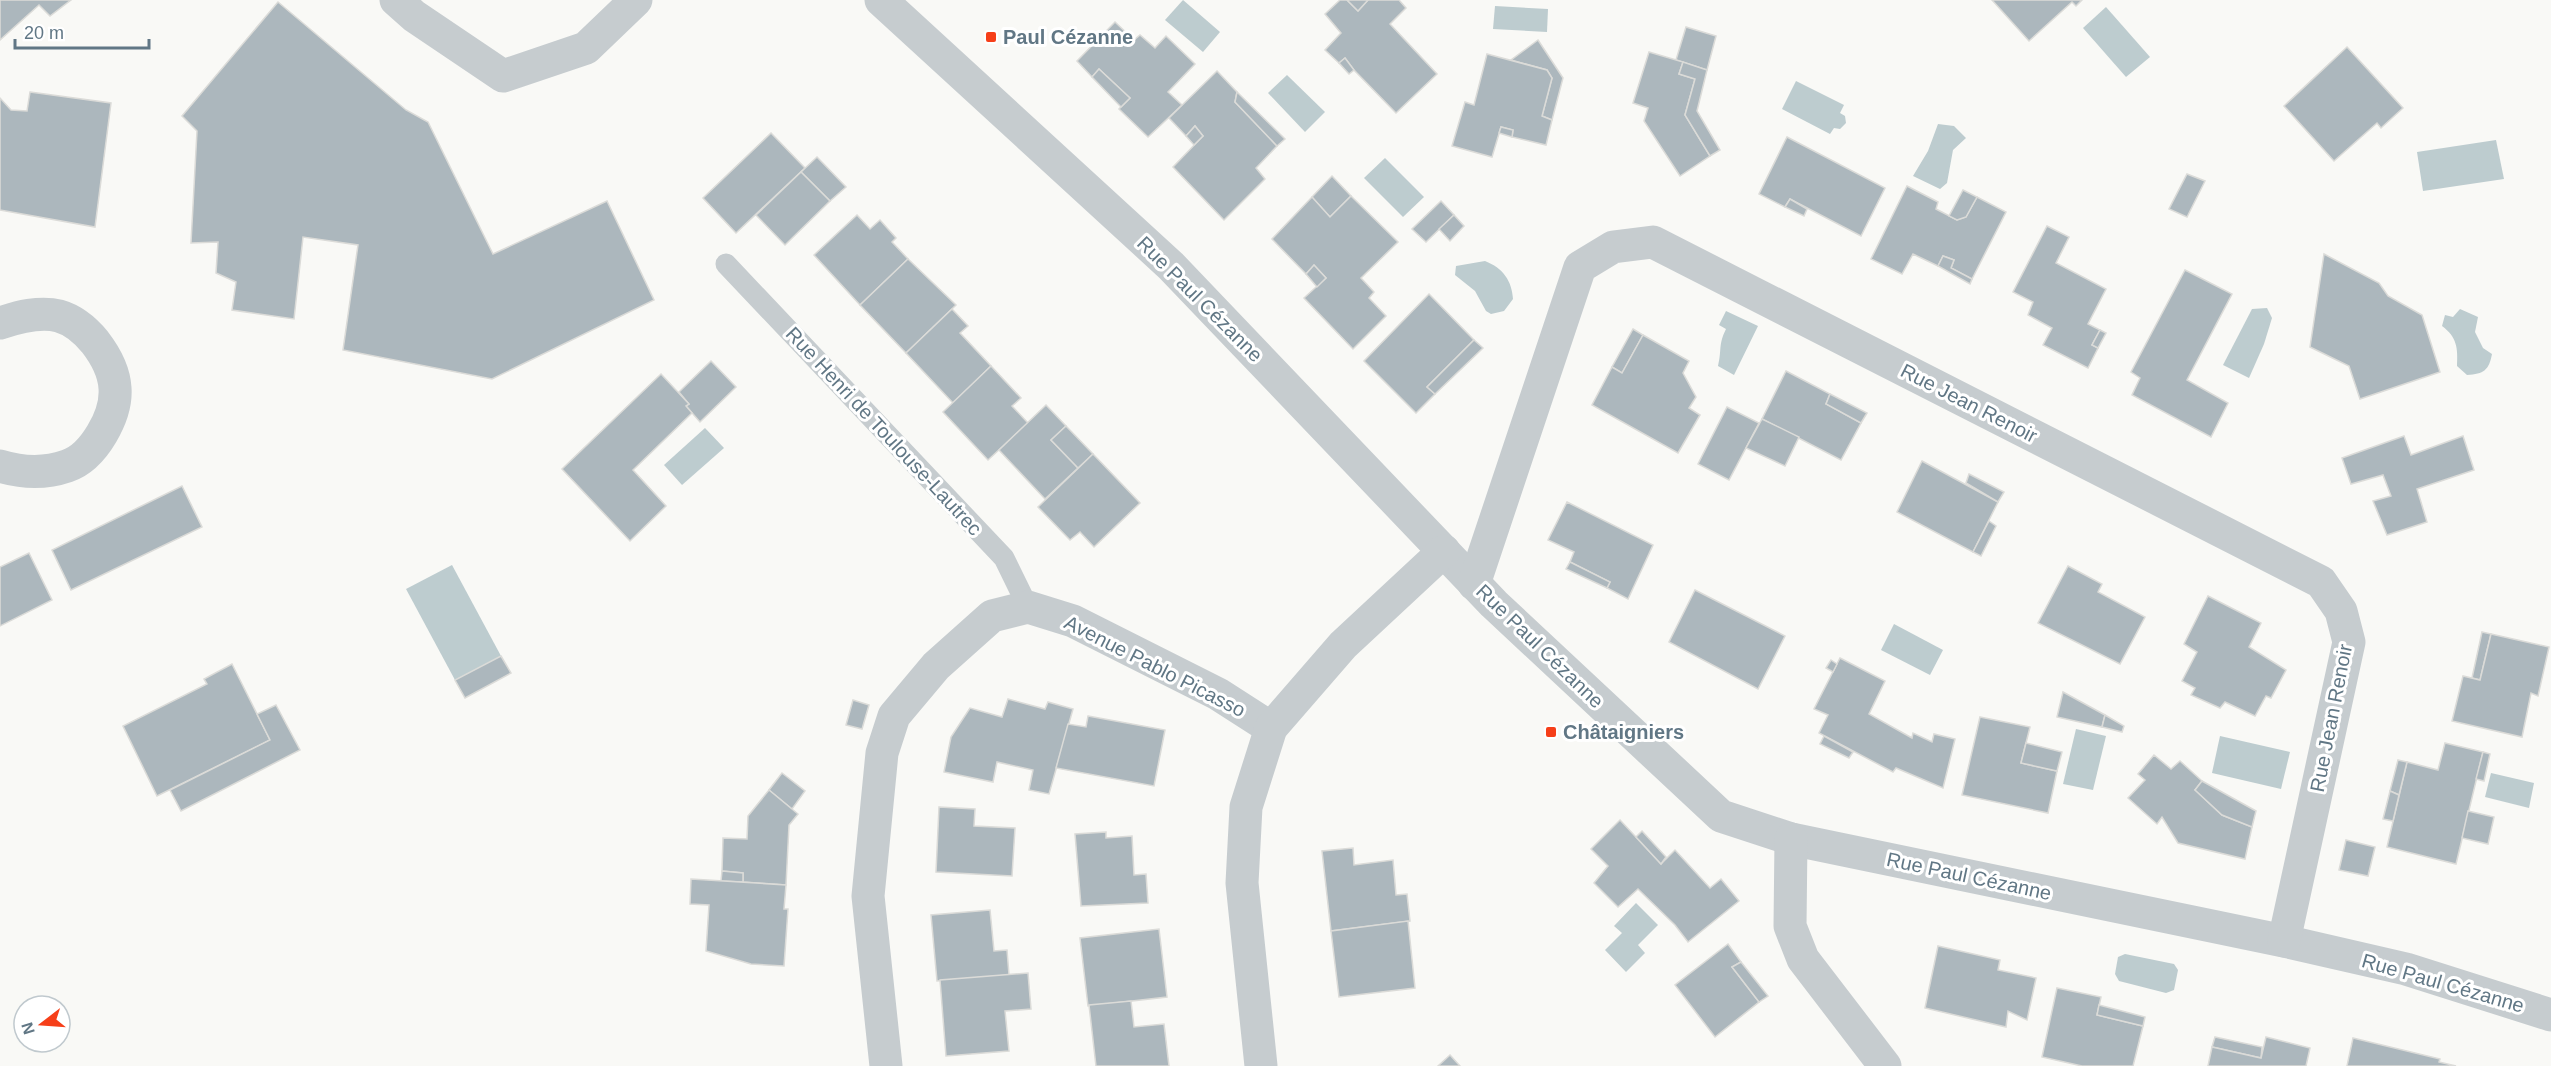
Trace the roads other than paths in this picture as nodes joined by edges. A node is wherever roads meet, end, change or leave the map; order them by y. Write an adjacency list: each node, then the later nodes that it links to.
1 (396, 0): 2 (street)
2 (636, 0)
3 (881, 0): 7 (street, Rue Paul Cézanne)
4 (726, 264): 9 (lane, Rue Henri de Toulouse-Lautrec)
5 (0, 323): 6 (street)
6 (0, 466)
7 (1444, 551): 8 (street, Rue Paul Cézanne); 10 (street)
8 (1474, 584): 11 (street, Rue Paul Cézanne); 12 (street, Rue Jean Renoir)
9 (1028, 607): 10 (street, Avenue Pablo Picasso); 14 (street)
10 (1271, 728): 15 (street)
11 (1791, 839): 12 (street, Rue Paul Cézanne); 16 (street)
12 (2284, 941): 13 (street, Rue Paul Cézanne)
13 (2551, 1015)
14 (886, 1066)
15 (1261, 1066)
16 (1885, 1066)

